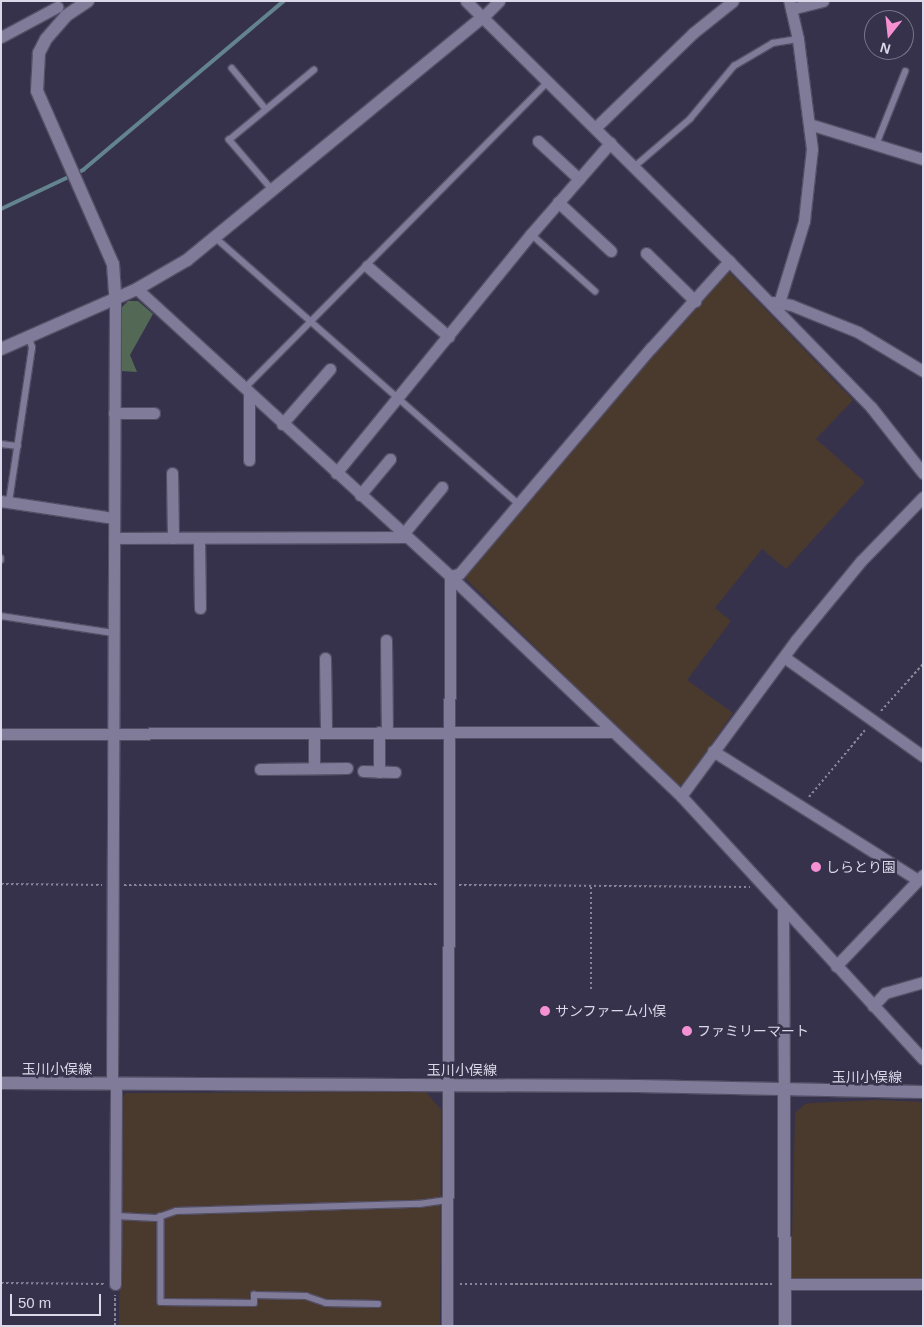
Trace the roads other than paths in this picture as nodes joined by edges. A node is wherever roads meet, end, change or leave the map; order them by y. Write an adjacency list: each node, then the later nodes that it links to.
1 (88, 1): 8 (street)
2 (466, 1): 9 (street)
3 (499, 1): 9 (street)
4 (733, 1): 18 (street)
5 (824, 1): 7 (street)
6 (56, 4): 8 (street); 10 (street)
7 (790, 5): 11 (street)
8 (66, 16): 35 (street)
9 (482, 17): 15 (street); 25 (street)
10 (1, 37)
11 (798, 39): 17 (street); 23 (lane)
12 (232, 68): 16 (lane)
13 (314, 70): 16 (lane)
14 (905, 72): 21 (lane)
15 (548, 82): 18 (street); 32 (lane)
16 (266, 109): 25 (lane)
17 (809, 124): 21 (street); 37 (street)
18 (595, 128): 20 (street)
19 (538, 141): 24 (street)
20 (610, 143): 23 (street); 24 (street)
21 (876, 145): 22 (street)
22 (923, 160)
23 (634, 167): 31 (street)
24 (579, 178): 26 (street)
25 (273, 192): 28 (street)
26 (558, 202): 27 (street); 29 (street)
27 (531, 234): 34 (lane); 40 (street)
28 (216, 238): 33 (street); 38 (lane)
29 (612, 251)
30 (646, 253): 36 (street)
31 (729, 261): 36 (street); 37 (street)
32 (367, 266): 38 (lane); 40 (street)
33 (137, 289): 35 (street); 44 (street)
34 (595, 290)
35 (115, 296): 39 (street); 46 (street)
36 (695, 301): 60 (street)
37 (773, 302): 43 (street); 55 (street)
38 (312, 321): 44 (lane); 45 (lane)
39 (29, 337): 41 (street); 50 (lane)
40 (450, 337): 45 (street)
41 (1, 350)
42 (330, 369): 48 (street)
43 (923, 371)
44 (247, 391): 48 (street); 52 (street)
45 (400, 399): 54 (street); 60 (lane)
46 (114, 413): 47 (street); 61 (street)
47 (154, 413)
48 (282, 424): 54 (street)
49 (1, 444): 50 (lane)
50 (18, 446): 59 (lane)
51 (390, 459): 57 (street)
52 (249, 460)
53 (172, 473): 64 (street)
54 (336, 473): 57 (street)
55 (923, 473)
56 (442, 487): 62 (street)
57 (360, 495): 62 (street)
58 (923, 497): 71 (street)
59 (5, 502): 61 (street)
60 (519, 504): 66 (street)
61 (114, 518): 63 (street)
62 (405, 536): 65 (street); 66 (street)
63 (114, 538): 64 (street); 69 (street)
64 (173, 538): 65 (street)
65 (199, 538): 67 (street)
66 (450, 576): 74 (street); 75 (street)
67 (200, 608)
68 (1, 616): 69 (lane)
69 (114, 632): 79 (street)
70 (386, 640): 73 (street)
71 (784, 657): 80 (street); 81 (street)
72 (325, 658): 77 (street)
73 (383, 732): 74 (street); 77 (street); 86 (street)
74 (448, 732): 75 (street); 97 (street)
75 (613, 732): 88 (street)
76 (314, 733): 77 (street); 79 (street); 82 (street)
77 (326, 733)
78 (1, 734): 79 (street)
79 (113, 734): 96 (street)
80 (713, 752): 88 (street); 89 (street)
81 (923, 756)
82 (314, 768): 83 (street); 84 (street)
83 (347, 768)
84 (260, 769)
85 (363, 771): 86 (street)
86 (379, 772): 87 (street)
87 (395, 772)
88 (681, 796): 90 (street)
89 (921, 878): 91 (street)
90 (783, 908): 91 (street); 98 (street)
91 (836, 966): 93 (street)
92 (923, 982): 93 (street)
93 (873, 1006): 94 (street)
94 (923, 1059)
95 (1, 1083): 96 (street, 玉川小俣線)
96 (114, 1084): 97 (street, 玉川小俣線); 101 (street)
97 (448, 1085): 98 (street, 玉川小俣線); 100 (street)
98 (784, 1091): 99 (street, 玉川小俣線); 104 (street)
99 (923, 1092)
100 (447, 1200): 102 (lane); 107 (street)
101 (116, 1216): 102 (lane); 103 (street)
102 (161, 1216): 106 (lane)
103 (115, 1284)
104 (785, 1284): 105 (street); 108 (street)
105 (923, 1284)
106 (378, 1304)
107 (447, 1326)
108 (785, 1326)

